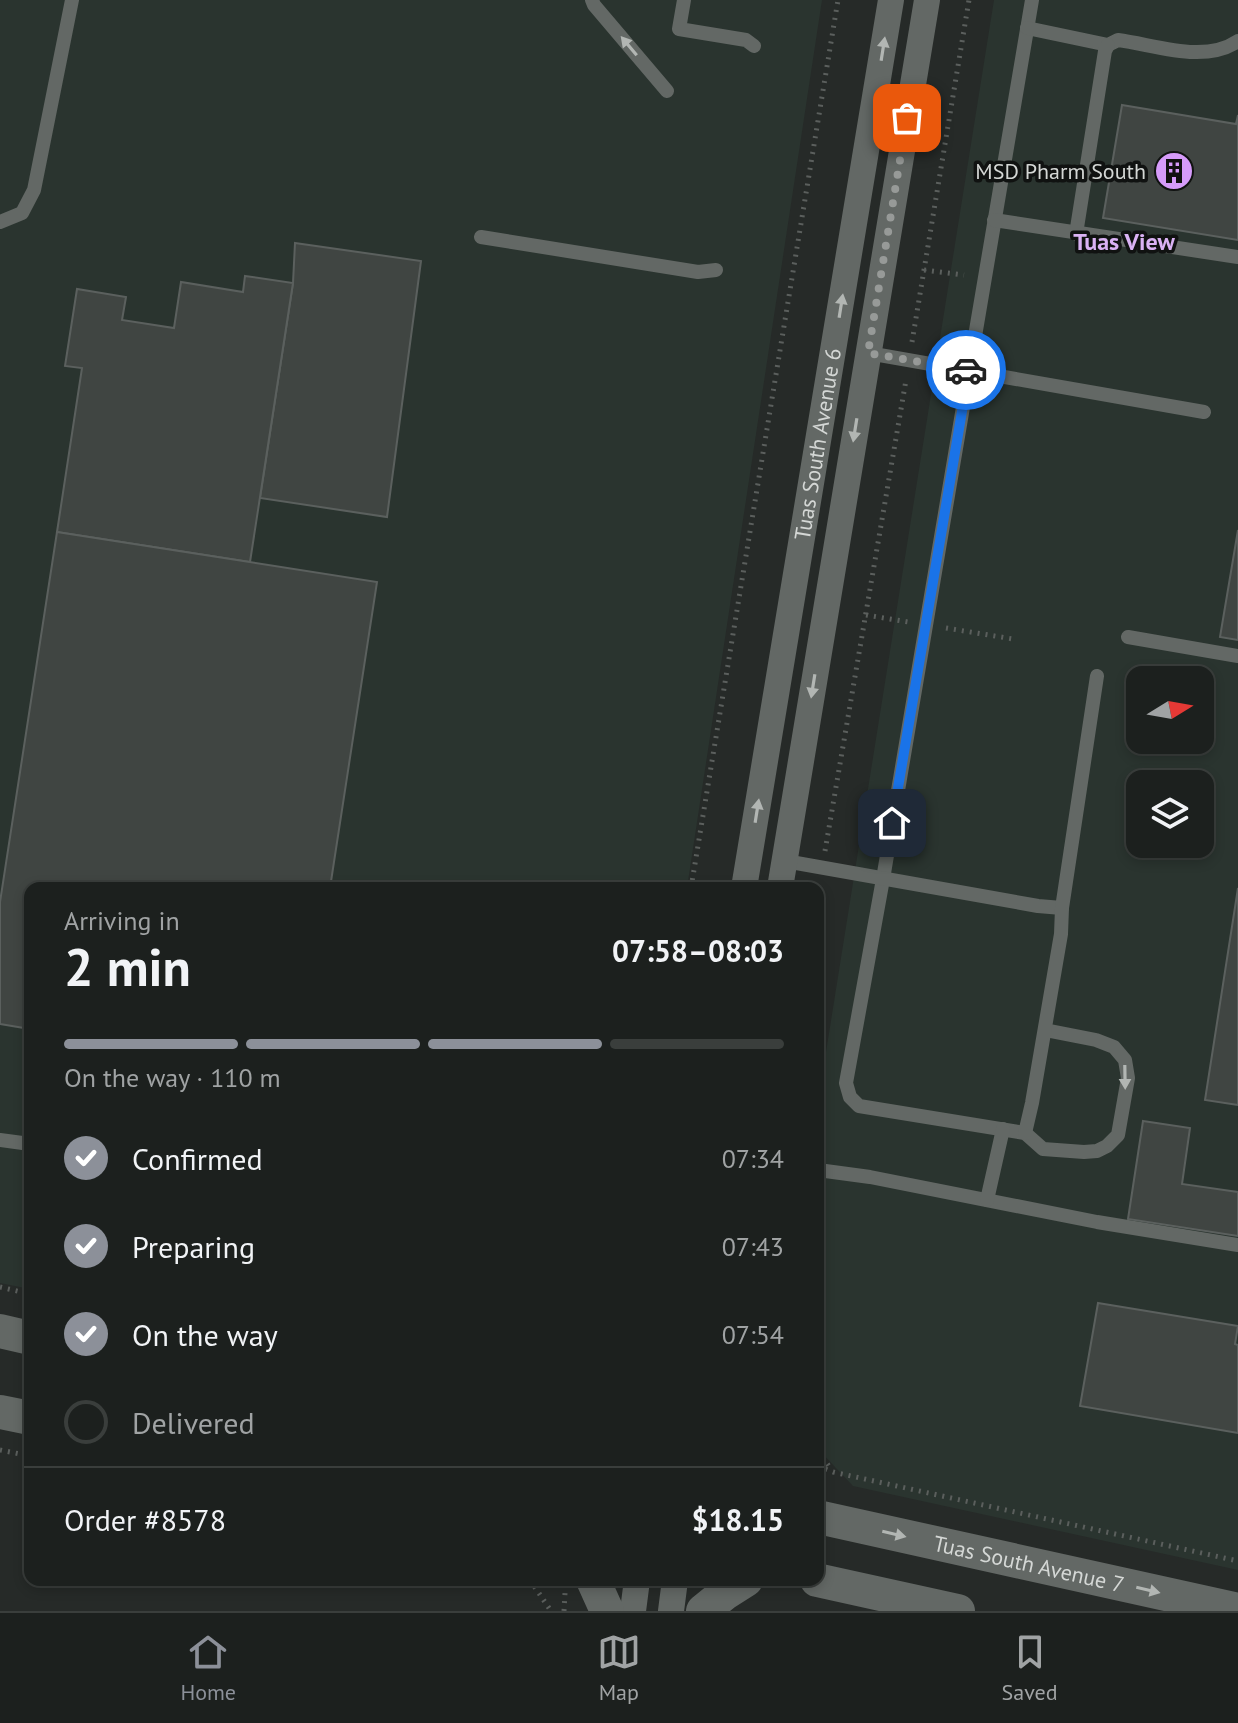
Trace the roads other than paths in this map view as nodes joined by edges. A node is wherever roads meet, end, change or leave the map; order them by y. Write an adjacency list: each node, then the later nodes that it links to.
1 (72, 0): 13 (lane)
2 (592, 0): 11 (lane, one-way to 2)
3 (684, 0): 10 (lane)
4 (891, 0): 26 (street, Tuas South Avenue 6, one-way to 4)
5 (927, 0): 18 (street, Tuas South Avenue 6)
6 (1032, 0): 7 (lane)
7 (1027, 28): 9 (lane); 12 (lane)
8 (1238, 41): 9 (lane)
9 (1108, 45): 14 (lane)
10 (754, 46)
11 (667, 91)
12 (994, 220): 14 (lane); 19 (lane)
13 (0, 222)
14 (1076, 234): 16 (lane)
15 (481, 237): 17 (lane)
16 (1238, 257)
17 (716, 270)
18 (868, 353): 19 (lane); 24 (street, Tuas South Avenue 6, one-way to 24)
19 (969, 370): 20 (lane); 25 (lane)
20 (1204, 412)
21 (1128, 637): 22 (lane)
22 (1238, 656)
23 (1097, 676): 28 (lane)
24 (785, 861): 25 (lane); 27 (street, Tuas South Avenue 6)
25 (883, 879): 28 (lane); 30 (lane)
26 (745, 882)
27 (781, 882)
28 (1062, 908): 29 (lane)
29 (1045, 1030): 31 (lane); 31 (lane, one-way to 31)
30 (1003, 1129): 31 (lane); 35 (lane)
31 (1025, 1133)
32 (0, 1140): 33 (lane)
33 (24, 1143)
34 (824, 1171): 35 (lane)
35 (987, 1200): 36 (lane)
36 (1238, 1245)
37 (0, 1331): 38 (street)
38 (24, 1337)
39 (0, 1412): 40 (street)
40 (24, 1417)
41 (824, 1518): 47 (street, Tuas South Avenue 7, one-way to 47)
42 (824, 1582): 52 (street)
43 (596, 1586): 48 (street)
44 (636, 1586): 49 (street)
45 (674, 1586): 50 (street)
46 (737, 1586): 51 (street)
47 (1238, 1610)
48 (607, 1611)
49 (633, 1611)
50 (671, 1611)
51 (703, 1611)
52 (958, 1611)

